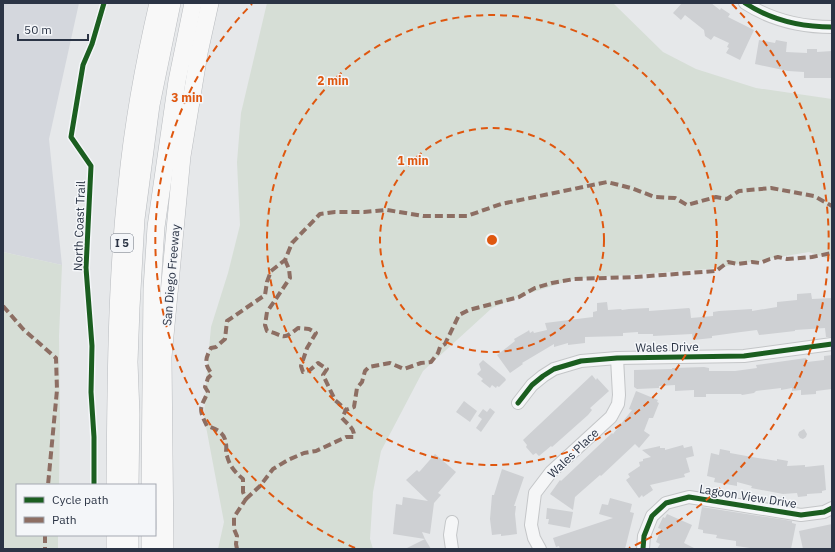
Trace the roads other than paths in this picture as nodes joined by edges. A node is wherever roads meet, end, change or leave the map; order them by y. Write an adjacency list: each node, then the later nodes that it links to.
1 (158, 3): 10 (highway, I 5)
2 (172, 3): 11 (highway)
3 (193, 3): 12 (highway)
4 (210, 3): 21 (highway, San Diego Freeway)
5 (745, 3): 6 (street)
6 (832, 27)
7 (832, 344): 8 (street, Wales Drive)
8 (617, 358): 9 (street, Wales Drive); 23 (street, Wales Place)
9 (518, 403)
10 (115, 484)
11 (130, 484)
12 (150, 484)
13 (832, 508): 24 (street, Lagoon View Drive)
14 (452, 522): 22 (street)
15 (115, 536): 18 (highway)
16 (130, 536): 19 (highway)
17 (150, 536): 20 (highway)
18 (115, 549)
19 (130, 549)
20 (150, 549)
21 (165, 549)
22 (452, 549)
23 (540, 549)
24 (643, 549)

